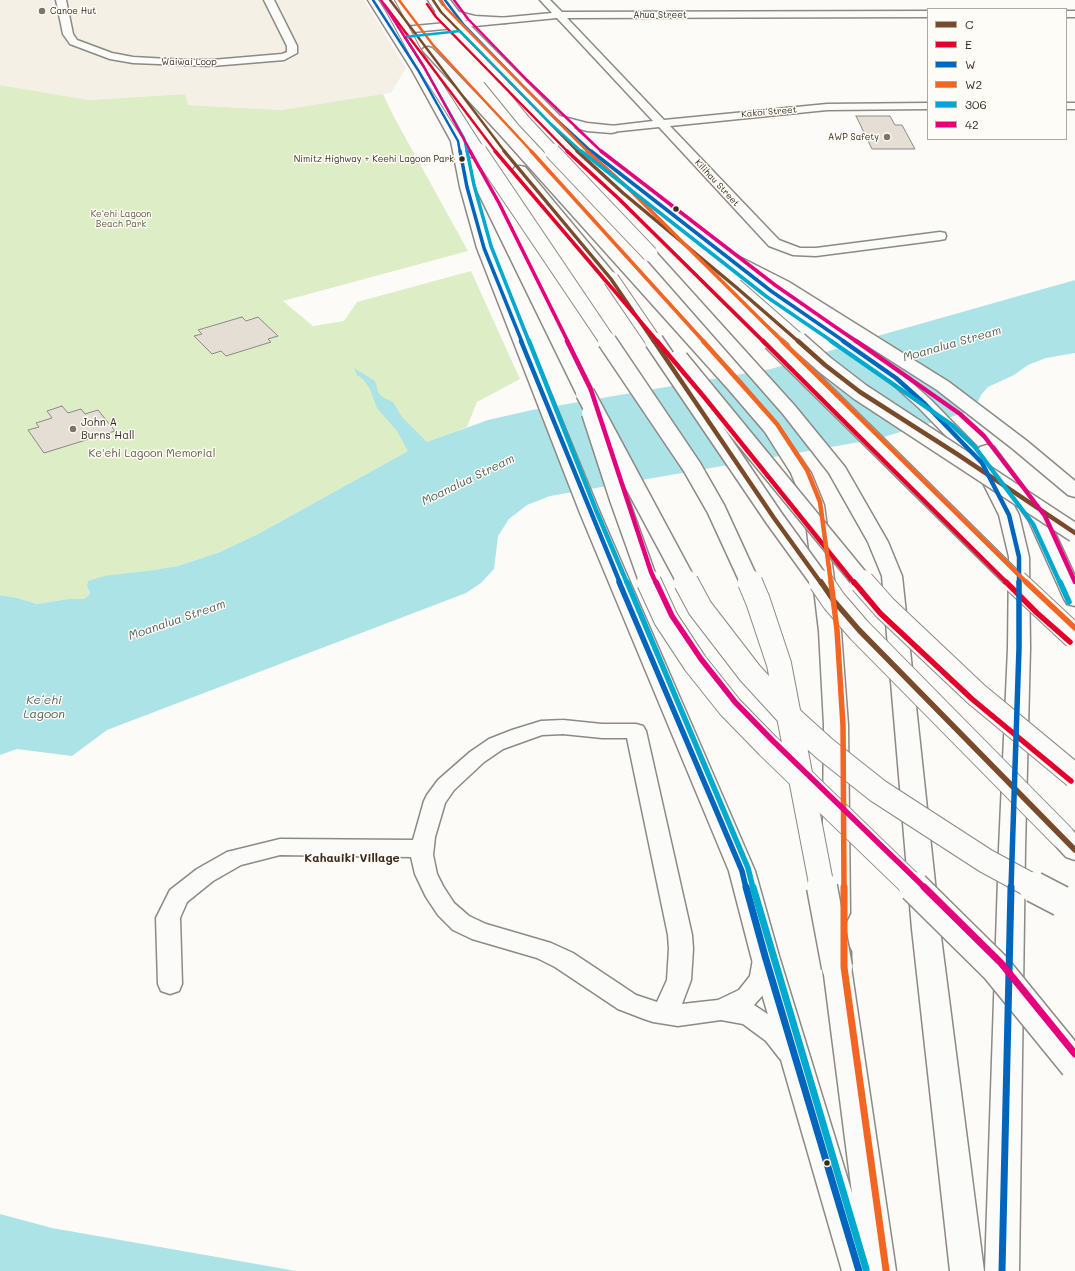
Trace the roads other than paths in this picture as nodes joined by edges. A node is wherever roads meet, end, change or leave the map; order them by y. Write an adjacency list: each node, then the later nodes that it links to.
1 (61, 0): 2 (street, Waiwai Loop)
2 (269, 0)
3 (373, 0): 16 (main road)
4 (387, 0): 39 (main road, bridge)
5 (390, 0): 17 (main road)
6 (433, 0): 9 (main road)
7 (545, 0): 12 (street, Kilihau Street)
8 (854, 5): 13 (street)
9 (443, 6): 10 (main road); 24 (main road, bridge); 47 (main road, bridge)
10 (456, 14): 14 (main road); 15 (main road)
11 (927, 14): 13 (street, Ahua Street)
12 (560, 15): 13 (street, Ahua Street); 14 (street, Ahua Street); 20 (street, Kilihau Street)
13 (859, 15)
14 (506, 20): 15 (street, Ahua Street)
15 (463, 24): 16 (street, Ahua Street); 19 (main road)
16 (393, 31): 22 (main road)
17 (428, 50): 27 (main road); 39 (main road, bridge)
18 (927, 106): 20 (street, Kakoi Street)
19 (556, 119): 21 (main road); 23 (main road)
20 (661, 123): 21 (street, Kakoi Street); 25 (street, Kilihau Street)
21 (611, 129): 23 (main road)
22 (458, 142): 29 (main road); 38 (main road)
23 (596, 155): 26 (main road)
24 (623, 193): 31 (main road, bridge); 33 (main road, bridge)
25 (940, 236)
26 (720, 252): 28 (main road); 30 (main road)
27 (611, 279): 34 (main road, bridge); 36 (main road, bridge)
28 (896, 378): 32 (main road, bridge); 48 (main road, bridge)
29 (585, 392): 37 (main road, bridge); 44 (main road, bridge)
30 (1072, 488)
31 (1075, 533)
32 (1075, 598)
33 (1075, 637)
34 (1075, 776)
35 (423, 850): 40 (street); 42 (street); 42 (street)
36 (1075, 850)
37 (1075, 907)
38 (765, 956): 41 (street); 43 (main road)
39 (837, 967): 46 (main road)
40 (170, 984)
41 (721, 1010): 42 (street); 43 (street)
42 (664, 1013)
43 (795, 1058): 45 (main road)
44 (1075, 1066)
45 (859, 1271)
46 (879, 1271)
47 (967, 1271)
48 (1002, 1271)

